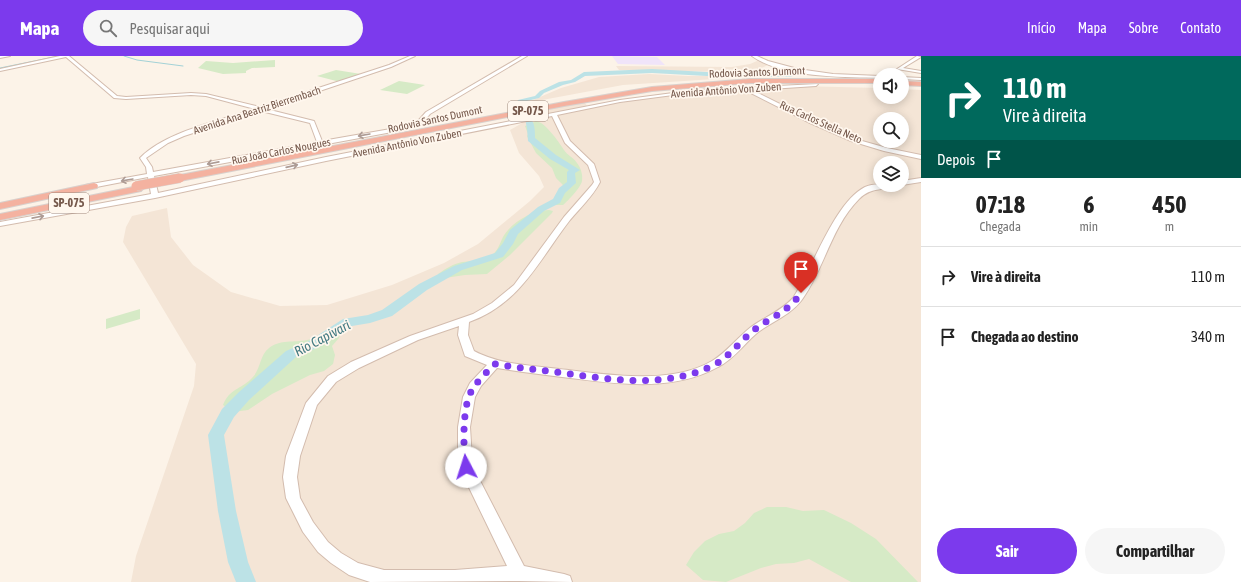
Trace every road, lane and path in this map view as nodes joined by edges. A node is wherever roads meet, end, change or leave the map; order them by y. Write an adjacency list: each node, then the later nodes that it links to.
1 (6, 56): 9 (street)
2 (54, 56): 10 (street)
3 (67, 56): 10 (street); 26 (street)
4 (415, 56): 26 (street, Avenida Ana Beatriz Bierrembach)
5 (525, 56): 29 (street, Rua João Carlos Nougues)
6 (910, 56): 8 (street)
7 (756, 57): 11 (street)
8 (920, 57): 12 (street)
9 (0, 58)
10 (0, 68)
11 (802, 71): 13 (street); 14 (highway)
12 (921, 72)
13 (853, 76): 14 (highway); 15 (street)
14 (828, 77): 18 (highway)
15 (873, 77)
16 (909, 78): 17 (street)
17 (921, 78)
18 (777, 81): 19 (highway, Rodovia Santos Dumont / SP-075); 25 (highway, Rodovia Santos Dumont / SP-075)
19 (873, 82)
20 (873, 82): 22 (highway, Rodovia Santos Dumont / SP-075)
21 (909, 83): 23 (highway)
22 (817, 84): 24 (street, Avenida Antônio Von Zuben); 28 (highway, Rodovia Santos Dumont / SP-075)
23 (921, 84)
24 (746, 87): 27 (street, Avenida Antônio Von Zuben); 31 (street)
25 (564, 104): 29 (highway); 35 (highway, Rodovia Santos Dumont / SP-075)
26 (262, 110): 30 (street); 33 (street, Avenida Ana Beatriz Bierrembach); 34 (street, Avenida Ana Beatriz Bierrembach)
27 (554, 114): 32 (street, Avenida Antônio Von Zuben); 47 (street)
28 (517, 115): 32 (highway); 35 (highway, Rodovia Santos Dumont / SP-075)
29 (403, 128): 30 (street, Rua João Carlos Nougues, one-way to 30)
30 (320, 143): 33 (street, Rua João Carlos Nougues, one-way to 33)
31 (921, 156)
32 (326, 159): 41 (street, Avenida Antônio Von Zuben, one-way to 32)
33 (160, 174): 34 (street, Rua João Carlos Nougues); 41 (street, Avenida Ana Beatriz Bierrembach)
34 (150, 176): 38 (street, Rua João Carlos Nougues, one-way to 38); 42 (street, Avenida Ana Beatriz Bierrembach)
35 (180, 179): 39 (highway, Rodovia Santos Dumont / SP-075)
36 (921, 180): 37 (street)
37 (909, 182)
38 (94, 186): 43 (highway)
39 (137, 187): 44 (highway, Rodovia Santos Dumont / SP-075); 45 (highway, Rodovia Santos Dumont / SP-075)
40 (873, 188): 48 (street)
41 (169, 193): 42 (street, Avenida Antônio Von Zuben)
42 (155, 196): 46 (street, Avenida Antônio Von Zuben, one-way to 42)
43 (0, 205)
44 (0, 213)
45 (0, 217)
46 (0, 224)
47 (464, 320): 48 (street); 49 (street)
48 (495, 364): 49 (street)
49 (519, 573): 50 (street)
50 (564, 582)

